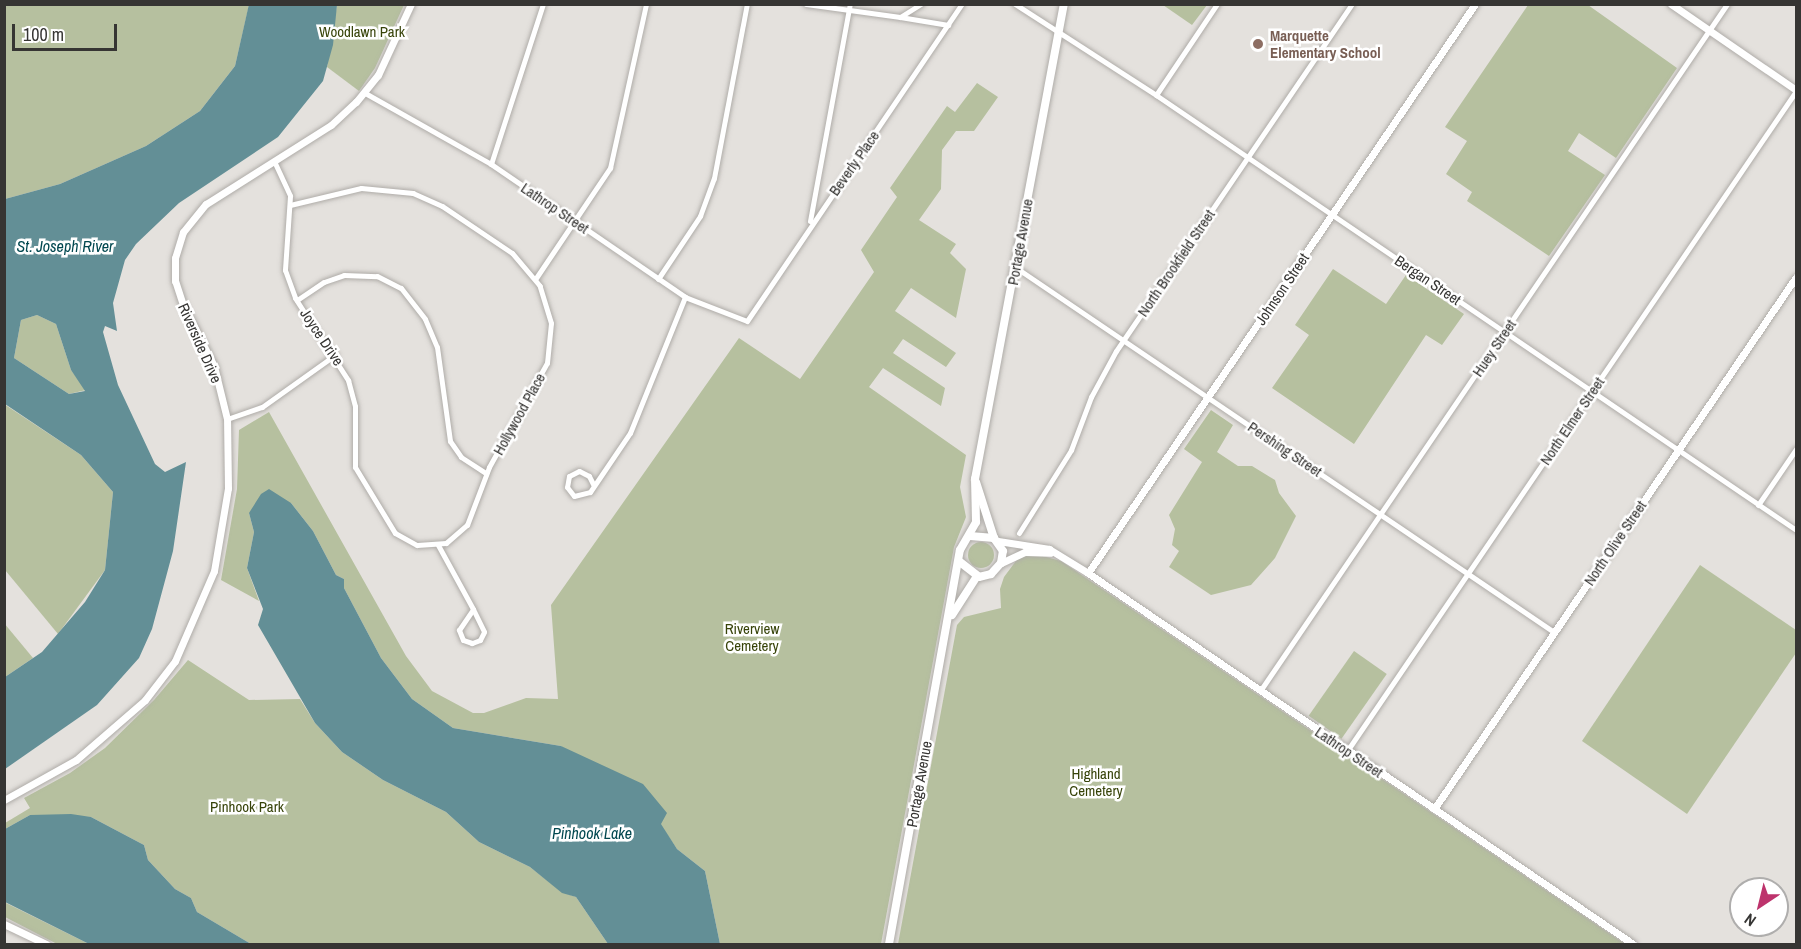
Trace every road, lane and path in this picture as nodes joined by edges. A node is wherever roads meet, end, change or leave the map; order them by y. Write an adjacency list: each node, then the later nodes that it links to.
1 (411, 4): 21 (street, Riverside Drive)
2 (543, 4): 25 (street)
3 (646, 4): 28 (street)
4 (747, 4): 33 (street)
5 (806, 4): 15 (street)
6 (921, 4): 16 (street)
7 (962, 4): 17 (street, Beverly Place)
8 (1015, 4): 19 (street, Bergan Street)
9 (1064, 4): 19 (main road, Portage Avenue)
10 (1218, 4): 22 (street)
11 (1352, 4): 23 (street, North Brookfield Street)
12 (1475, 4): 27 (street, Johnson Street)
13 (1671, 4): 18 (street)
14 (1727, 4): 18 (street, Huey Street)
15 (849, 7): 16 (street); 29 (street)
16 (900, 17): 17 (street)
17 (948, 25): 29 (street, Beverly Place)
18 (1710, 31): 20 (street); 37 (street, Huey Street)
19 (1059, 32): 22 (street, Bergan Street); 30 (main road, Portage Avenue)
20 (1797, 90): 40 (street, North Elmer Street)
21 (364, 93): 24 (street, Riverside Drive); 25 (street, Lathrop Street)
22 (1156, 95): 23 (street, Bergan Street)
23 (1247, 158): 27 (street, Bergan Street); 38 (street, North Brookfield Street)
24 (274, 161): 26 (street, Joyce Drive); 42 (street, Riverside Drive)
25 (491, 164): 28 (street, Lathrop Street)
26 (290, 205): 32 (street); 35 (street, Joyce Drive)
27 (1332, 215): 37 (street, Bergan Street); 41 (street, Johnson Street)
28 (576, 222): 32 (street); 33 (street, Lathrop Street)
29 (810, 224): 36 (street, Beverly Place)
30 (1015, 267): 38 (street, Pershing Street); 46 (main road, Portage Avenue)
31 (1797, 277): 44 (street, North Olive Street)
32 (536, 278): 45 (street, Hollywood Place)
33 (658, 279): 34 (street, Lathrop Street)
34 (685, 297): 36 (street, Lathrop Street); 47 (street)
35 (297, 300): 39 (street, Joyce Drive); 45 (street)
36 (747, 321)
37 (1505, 332): 40 (street, Bergan Street); 49 (street, Huey Street)
38 (1124, 340): 41 (street, Pershing Street); 51 (street, North Brookfield Street)
39 (335, 355): 42 (street); 54 (street, Joyce Drive)
40 (1592, 391): 44 (street, Bergan Street); 59 (street, North Elmer Street)
41 (1208, 397): 49 (street, Pershing Street); 58 (street, Johnson Street)
42 (227, 419): 66 (street, Riverside Drive)
43 (1797, 448): 48 (street)
44 (1678, 450): 48 (street, Bergan Street); 63 (street, North Olive Street)
45 (486, 473): 54 (street, Hollywood Place)
46 (975, 479): 52 (main road, Portage Avenue); 53 (main road, Portage Avenue)
47 (593, 484): 47 (street)
48 (1758, 505): 50 (street, Bergan Street)
49 (1380, 514): 59 (street, Pershing Street); 64 (street, Huey Street)
50 (1797, 530)
51 (1018, 532)
52 (970, 536): 53 (main road); 56 (main road)
53 (996, 539): 55 (street, Lathrop Street); 57 (main road)
54 (438, 545): 61 (street)
55 (1065, 558): 57 (street, Lathrop Street); 58 (street, Lathrop Street)
56 (960, 562): 60 (main road); 62 (main road, Portage Avenue)
57 (1001, 563): 60 (main road)
58 (1088, 573): 64 (street, Lathrop Street)
59 (1468, 573): 63 (street, Pershing Street); 65 (street, North Elmer Street)
60 (977, 576): 62 (main road, Portage Avenue)
61 (473, 609): 61 (street)
62 (948, 624): 70 (main road, Portage Avenue)
63 (1554, 632): 67 (street, North Olive Street)
64 (1260, 691): 65 (street, Lathrop Street)
65 (1347, 751): 67 (street, Lathrop Street)
66 (4, 800)
67 (1434, 809): 71 (street, Lathrop Street)
68 (4, 924): 69 (street)
69 (46, 945)
70 (889, 945)
71 (1633, 945)

